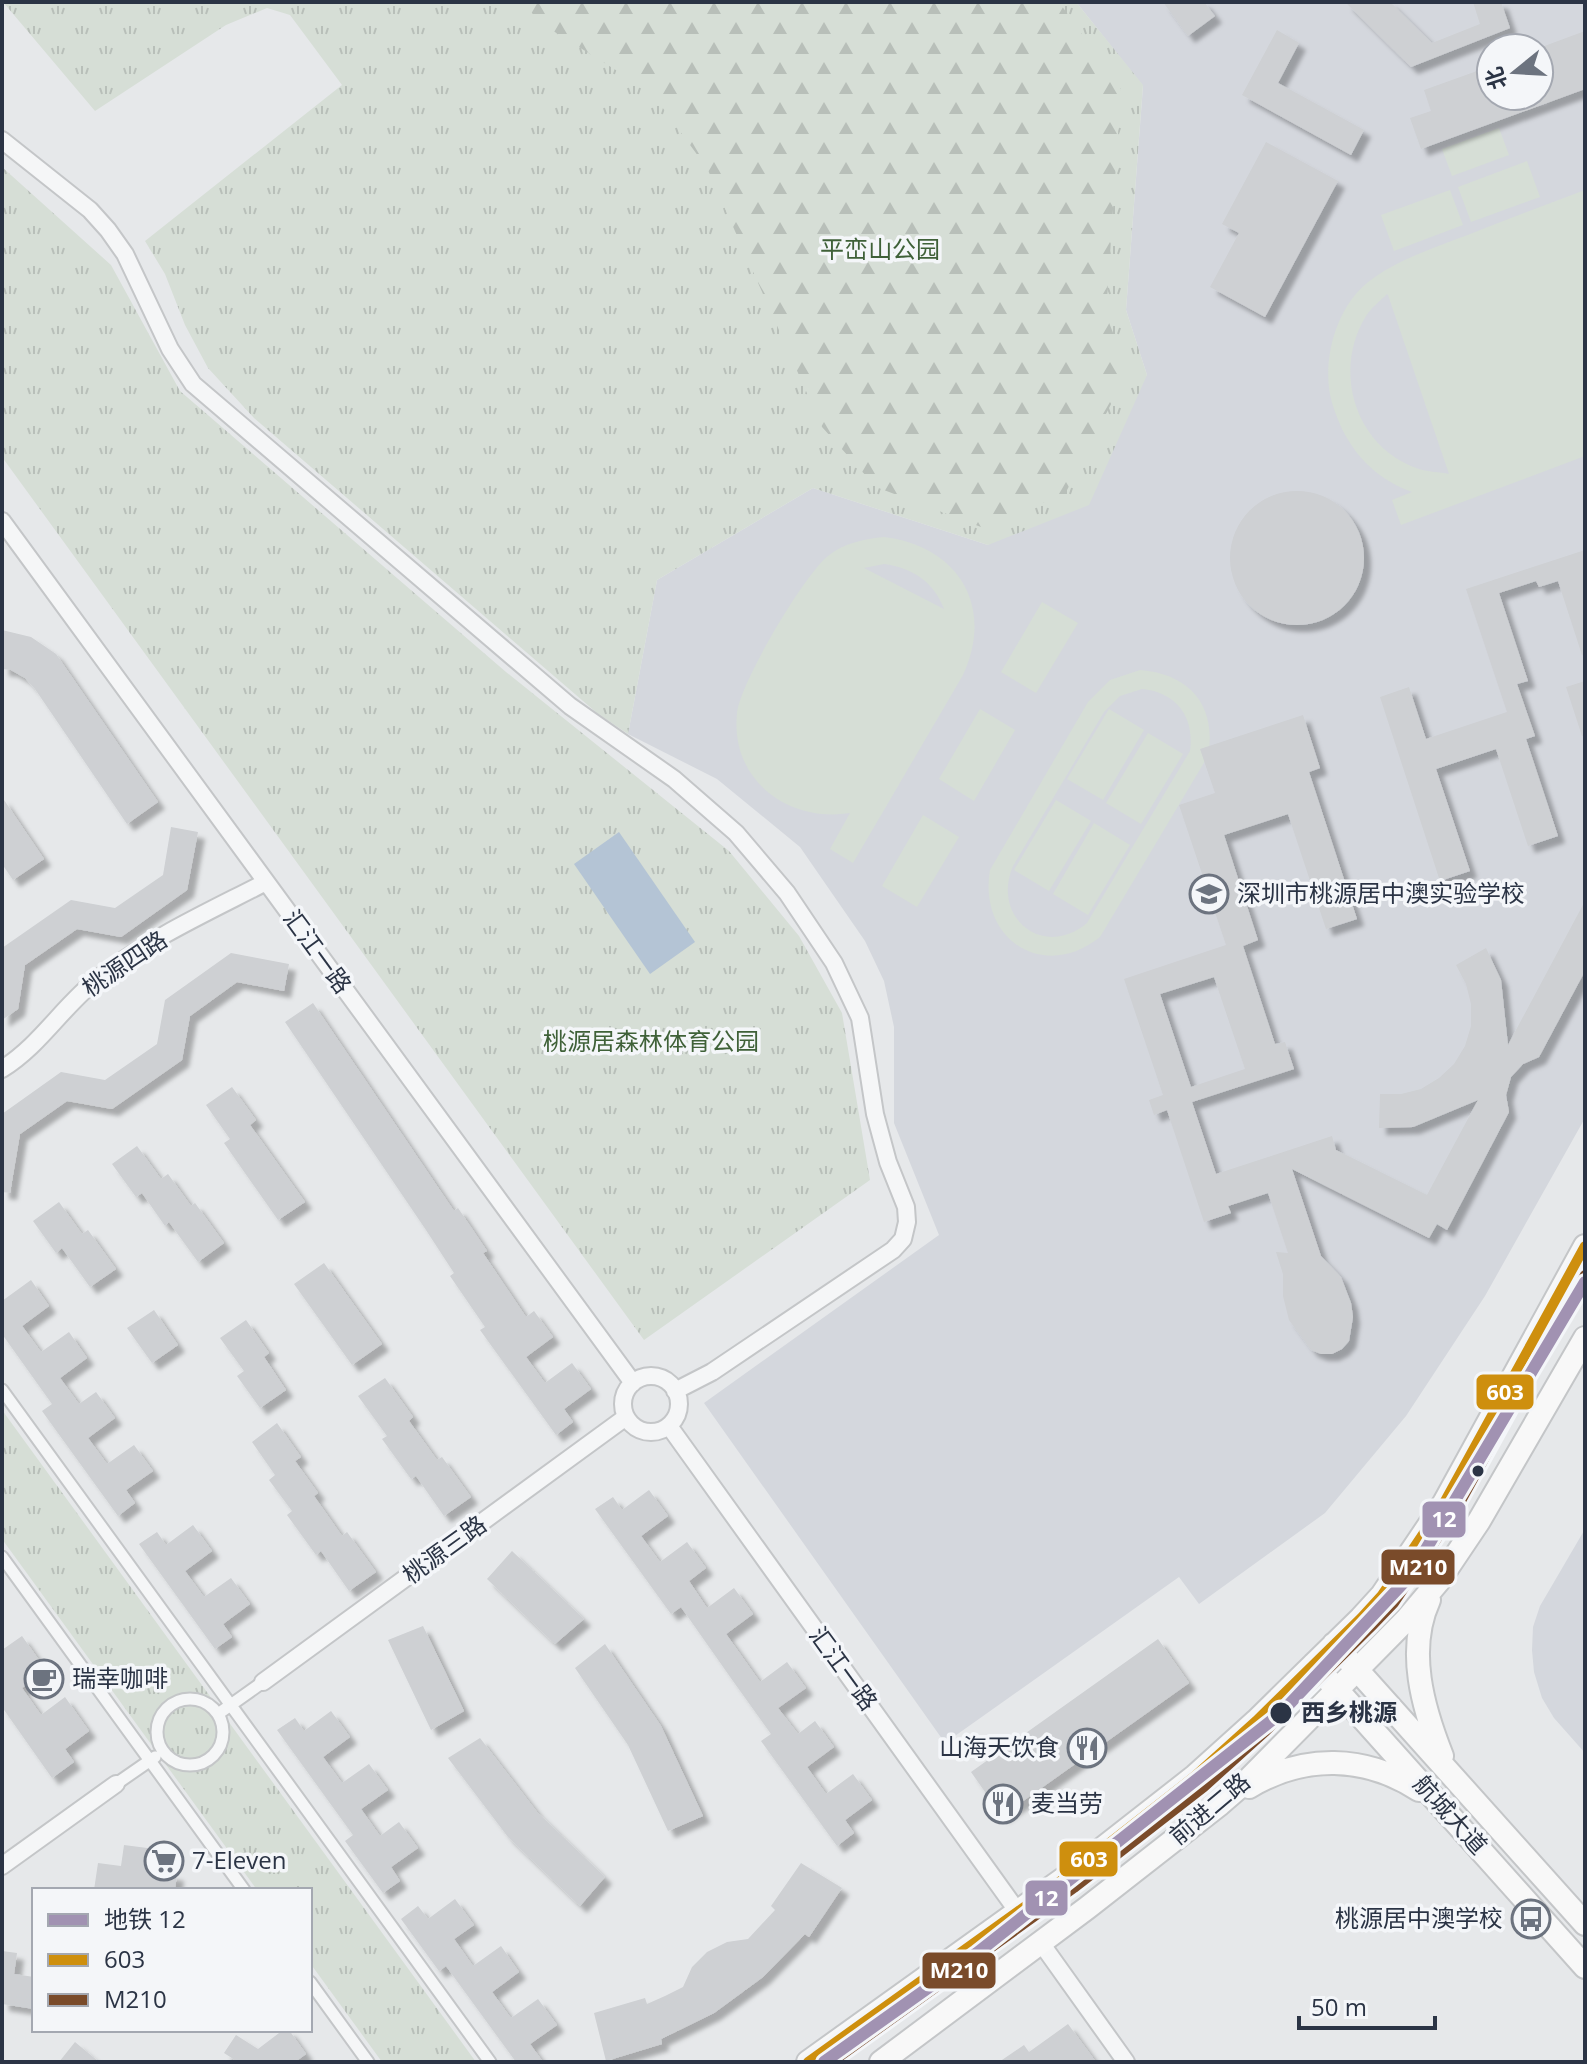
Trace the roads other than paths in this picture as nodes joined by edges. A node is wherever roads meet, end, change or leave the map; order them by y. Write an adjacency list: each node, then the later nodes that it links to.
1 (2, 140): 9 (street)
2 (2, 521): 3 (street, 汇江一路)
3 (266, 882): 4 (street, 桃源四路); 7 (street, 汇江一路)
4 (2, 1069)
5 (1585, 1246): 14 (main road, 前进二路)
6 (1585, 1338): 13 (main road, 前进二路)
7 (633, 1383): 9 (street); 10 (street)
8 (2, 1390): 19 (street)
9 (675, 1391): 11 (street)
10 (626, 1417): 11 (street); 17 (street, 桃源三路)
11 (669, 1426): 29 (street, 汇江一路)
12 (2, 1557): 22 (street)
13 (1438, 1582): 16 (main road, 前进二路); 23 (main road)
14 (1334, 1644): 15 (main road, 前进二路); 16 (main road, 航城大道)
15 (1314, 1664): 18 (main road, 航城大道); 29 (main road, 前进二路)
16 (1357, 1670): 18 (main road, 前进二路); 23 (main road, 航城大道)
17 (263, 1682): 19 (street)
18 (1338, 1690): 25 (main road, 航城大道); 26 (main road, 前进二路)
19 (231, 1705): 20 (street); 35 (street)
20 (218, 1714): 21 (street); 21 (street)
21 (164, 1751): 22 (street)
22 (150, 1761): 24 (street); 28 (street)
23 (1457, 1782): 30 (main road, 航城大道)
24 (116, 1784): 27 (street)
25 (1436, 1800): 26 (main road); 32 (main road, 航城大道)
26 (1220, 1804): 31 (main road, 前进二路)
27 (2, 1866)
28 (243, 1888)
29 (1018, 1912): 36 (main road, 前进二路)
30 (1585, 1924)
31 (1041, 1943): 37 (main road, 前进二路); 38 (street)
32 (1585, 1967)
33 (312, 1985): 34 (street)
34 (368, 2062)
35 (490, 2062)
36 (808, 2062)
37 (881, 2062)
38 (1126, 2062)

